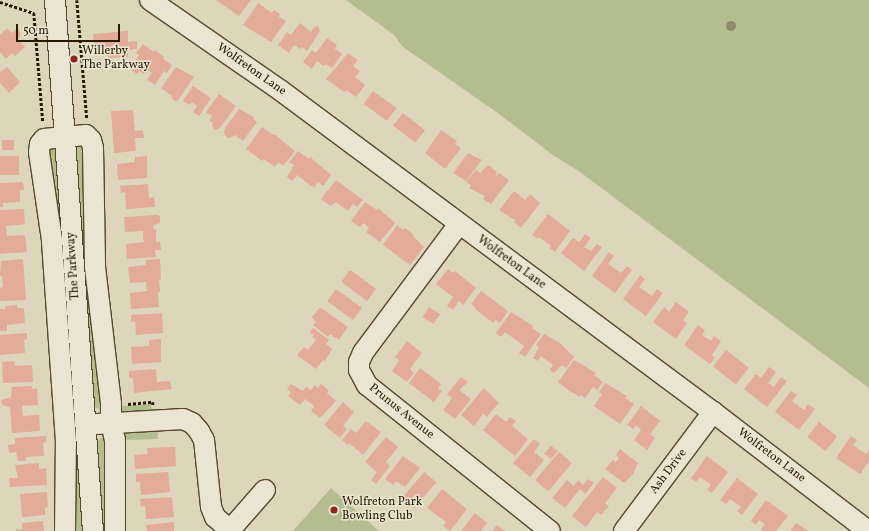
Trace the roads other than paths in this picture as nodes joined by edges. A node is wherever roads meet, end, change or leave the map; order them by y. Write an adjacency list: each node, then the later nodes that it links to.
1 (55, 0): 3 (street, The Parkway)
2 (150, 0): 4 (street, Wolfreton Lane)
3 (65, 136): 6 (street); 7 (street, The Parkway); 9 (street)
4 (459, 224): 5 (street, Wolfreton Lane); 12 (street, Prunus Avenue)
5 (713, 412): 13 (street, Ash Drive); 14 (street, Wolfreton Lane)
6 (111, 423): 7 (street); 8 (street); 11 (street)
7 (85, 425): 10 (street, The Parkway)
8 (265, 490)
9 (65, 531)
10 (93, 531)
11 (115, 531)
12 (550, 531)
13 (624, 531)
14 (868, 531)

